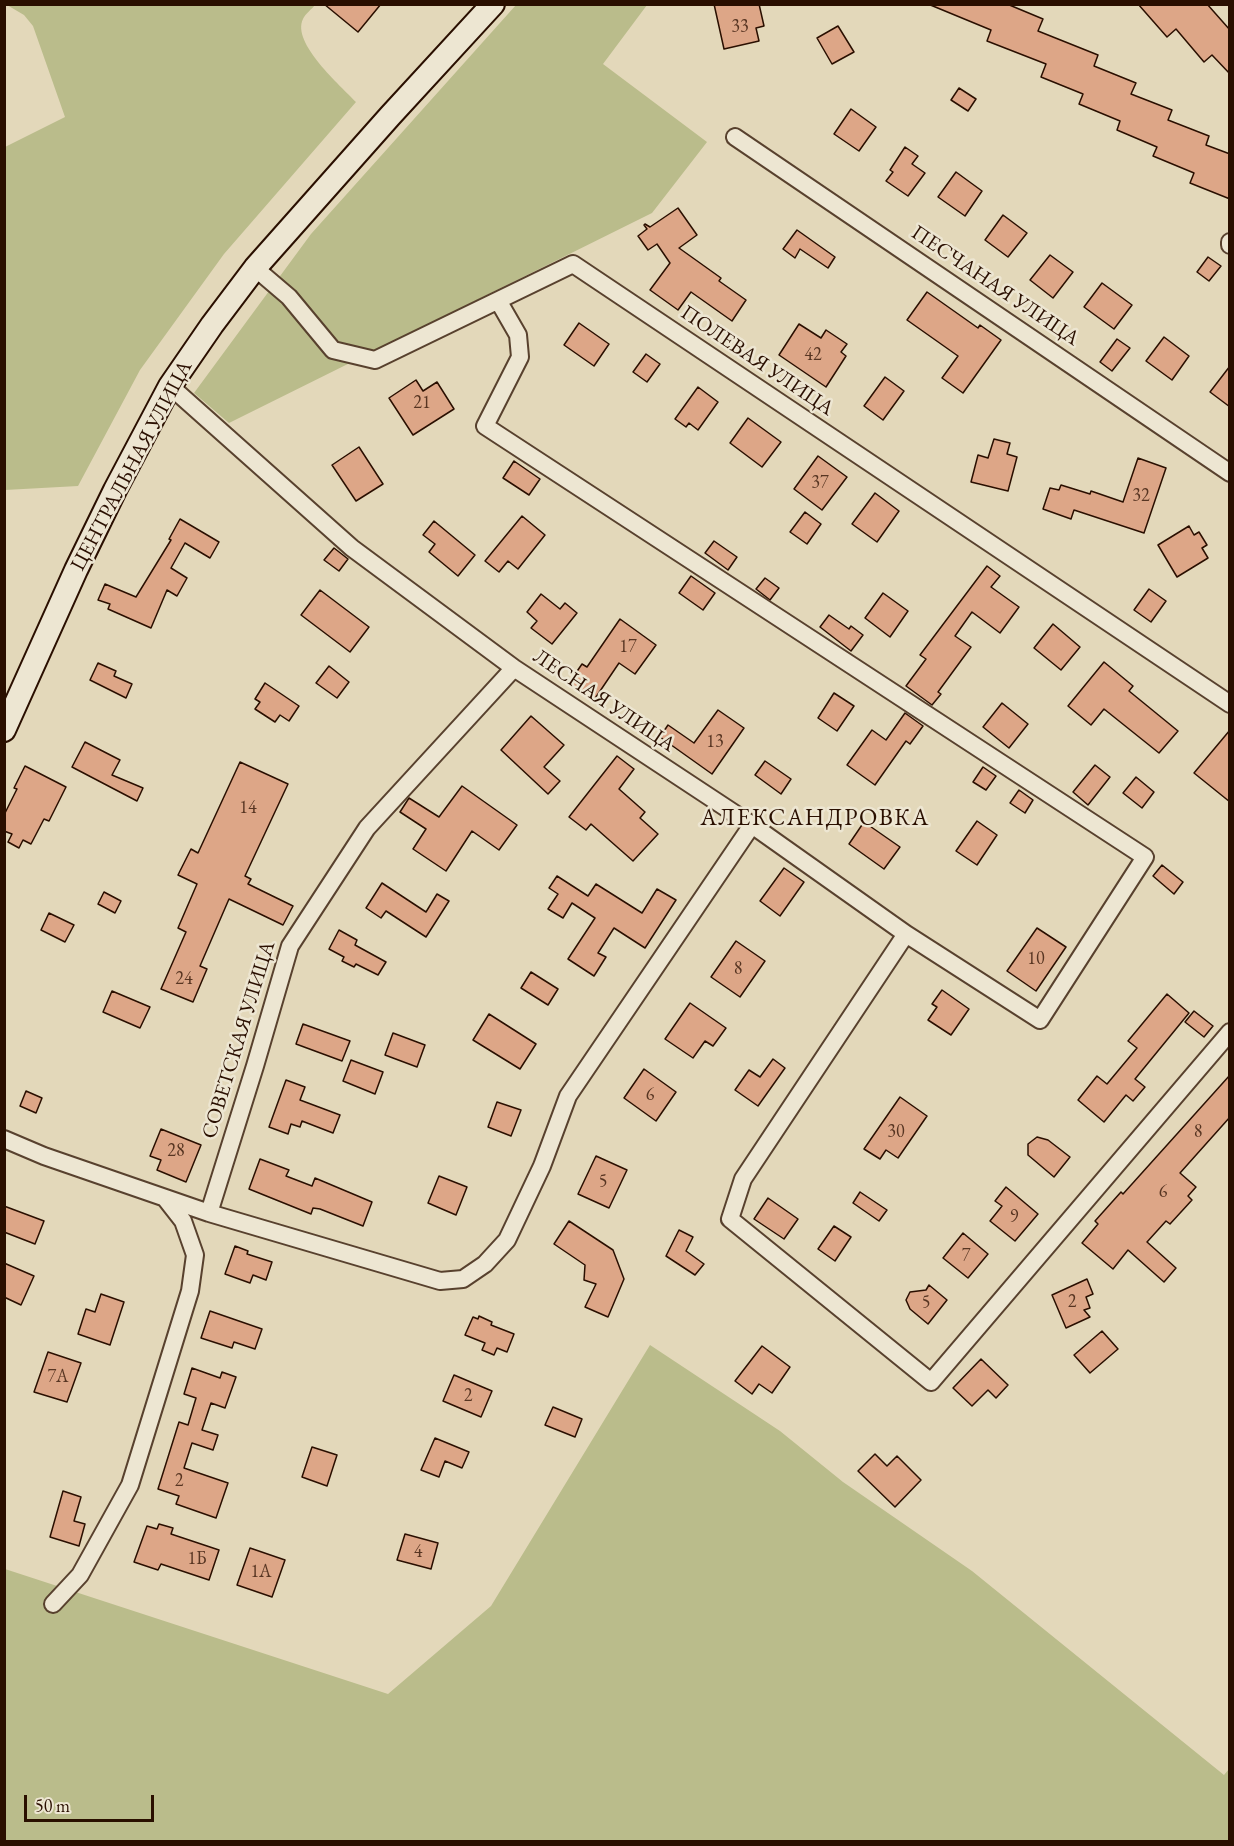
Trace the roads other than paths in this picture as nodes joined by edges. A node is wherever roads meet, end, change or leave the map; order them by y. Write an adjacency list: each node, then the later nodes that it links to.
1 (493, 4): 3 (main road, ЦЕНТРАЛЬНАЯ УЛИЦА)
2 (735, 137): 6 (street, ПЕСЧАНАЯ УЛИЦА)
3 (255, 268): 4 (street, ПОЛЕВАЯ УЛИЦА); 5 (main road, ЦЕНТРАЛЬНАЯ УЛИЦА)
4 (499, 302): 8 (street, ПОЛЕВАЯ УЛИЦА); 11 (street, ЛЕСНАЯ УЛИЦА)
5 (170, 386): 7 (street, ЛЕСНАЯ УЛИЦА); 9 (main road, ЦЕНТРАЛЬНАЯ УЛИЦА)
6 (1230, 473)
7 (514, 668): 10 (street, ЛЕСНАЯ УЛИЦА); 15 (street, СОВЕТСКАЯ УЛИЦА)
8 (1230, 704)
9 (4, 730)
10 (752, 825): 11 (street, ЛЕСНАЯ УЛИЦА); 15 (street)
11 (906, 934): 12 (street)
12 (1230, 1032)
13 (4, 1139): 14 (street)
14 (164, 1198): 15 (street); 16 (street)
15 (209, 1213)
16 (53, 1605)

